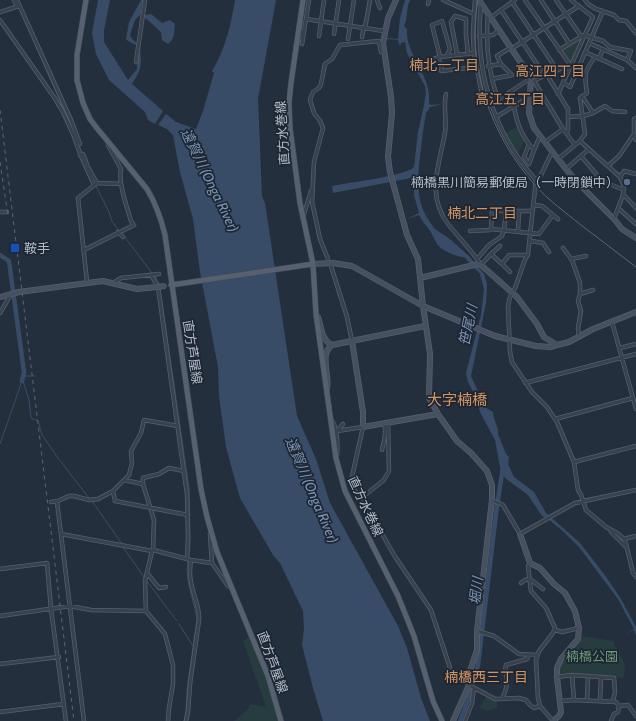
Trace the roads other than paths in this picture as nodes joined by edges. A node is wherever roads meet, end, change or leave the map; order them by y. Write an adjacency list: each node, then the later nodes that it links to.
1 (16, 0): 27 (street); 106 (street)
2 (86, 0): 102 (main road, 直方芦屋線)
3 (145, 0): 73 (street)
4 (303, 0): 56 (main road, 直方水巻線)
5 (309, 0): 32 (street)
6 (324, 0): 34 (street)
7 (339, 0): 36 (street)
8 (354, 0): 37 (street)
9 (370, 0): 38 (street)
10 (377, 0): 25 (street)
11 (396, 0): 42 (street)
12 (443, 0): 29 (street)
13 (475, 0): 29 (street)
14 (479, 0): 22 (street)
15 (506, 0): 23 (street)
16 (525, 0): 39 (street)
17 (541, 0): 35 (street)
18 (556, 0): 30 (street)
19 (571, 0): 24 (street)
20 (585, 0): 28 (street)
21 (513, 1): 23 (street); 48 (street)
22 (481, 5): 31 (street); 50 (street)
23 (507, 6): 26 (street)
24 (579, 6): 30 (street); 51 (street)
25 (380, 8)
26 (501, 10): 31 (street); 55 (street)
27 (0, 12)
28 (603, 12): 43 (street); 54 (street)
29 (474, 14): 45 (street)
30 (566, 14): 35 (street); 51 (street)
31 (489, 16): 40 (street); 47 (street)
32 (306, 19): 34 (street); 41 (street)
33 (0, 20): 119 (street)
34 (321, 21): 36 (street); 49 (street)
35 (555, 21): 39 (street); 57 (street)
36 (336, 23): 37 (street); 44 (street)
37 (351, 25): 38 (street); 53 (street)
38 (364, 28): 42 (street); 52 (street)
39 (544, 28): 48 (street); 61 (street)
40 (498, 30): 47 (street); 59 (street)
41 (304, 31): 56 (street); 56 (street)
42 (384, 31): 62 (street)
43 (636, 33)
44 (334, 34)
45 (473, 34): 46 (street); 64 (street)
46 (466, 35): 65 (street); 66 (street)
47 (487, 35): 50 (street); 76 (street)
48 (534, 35): 55 (street); 80 (street)
49 (319, 36)
50 (479, 36): 82 (street)
51 (583, 36): 54 (street); 57 (street); 75 (street)
52 (362, 37)
53 (348, 38)
54 (591, 38): 58 (street); 72 (street)
55 (523, 42): 59 (street); 81 (street)
56 (299, 43): 133 (main road, 直方水巻線)
57 (569, 43): 61 (street)
58 (589, 43): 60 (street); 63 (street)
59 (511, 49): 74 (street); 84 (street)
60 (603, 49): 70 (street); 72 (street)
61 (559, 50): 75 (street)
62 (384, 52): 121 (street); 162 (street)
63 (585, 52): 69 (street); 85 (street)
64 (474, 53): 66 (street); 77 (street)
65 (457, 54): 66 (street); 67 (street)
66 (468, 54)
67 (448, 56): 68 (street); 68 (street)
68 (438, 57): 71 (street); 77 (street)
69 (595, 57): 70 (street); 89 (street)
70 (600, 59): 79 (street)
71 (429, 60)
72 (626, 60): 78 (street)
73 (136, 62)
74 (501, 64): 76 (street); 83 (street)
75 (570, 65): 80 (street); 85 (street)
76 (488, 66): 83 (street)
77 (476, 68): 87 (street)
78 (636, 68)
79 (622, 69)
80 (557, 70): 81 (street)
81 (546, 76): 84 (street); 88 (street)
82 (484, 77): 83 (street); 95 (street)
83 (491, 78): 84 (street)
84 (532, 80): 90 (street); 98 (street)
85 (564, 83): 88 (street)
86 (446, 94): 155 (street)
87 (482, 94)
88 (558, 94): 96 (street)
89 (582, 96): 93 (street); 94 (street)
90 (529, 97): 91 (street); 101 (street)
91 (514, 106): 95 (street); 107 (street)
92 (624, 112): 93 (street)
93 (593, 113): 94 (street)
94 (583, 116): 96 (street); 104 (street)
95 (496, 118): 118 (street)
96 (568, 118): 99 (street)
97 (636, 118): 100 (street)
98 (563, 129): 99 (street); 105 (street)
99 (567, 134): 108 (street)
100 (634, 134): 103 (street); 114 (street)
101 (540, 136): 105 (street); 110 (street)
102 (106, 140): 120 (street); 165 (main road, 直方芦屋線)
103 (636, 140)
104 (580, 141): 108 (street); 109 (street)
105 (545, 142): 111 (street)
106 (80, 144)
107 (529, 144): 110 (street); 110 (street)
108 (575, 145): 113 (street)
109 (589, 149): 112 (street); 114 (street)
110 (534, 150)
111 (552, 152): 113 (street); 118 (street)
112 (581, 156): 115 (street); 122 (street)
113 (558, 159): 115 (street)
114 (608, 166): 117 (street)
115 (565, 169): 135 (street)
116 (636, 174): 117 (street)
117 (620, 177): 122 (street)
118 (536, 180): 124 (street)
119 (96, 184): 120 (street); 148 (street)
120 (120, 184): 141 (street)
121 (312, 187): 133 (street); 153 (street)
122 (624, 190): 123 (street)
123 (623, 194): 125 (street); 126 (street)
124 (533, 205): 129 (street); 132 (street)
125 (618, 208): 135 (street); 136 (street)
126 (636, 208)
127 (506, 211): 128 (street); 137 (street); 139 (street)
128 (519, 211): 129 (street); 140 (street)
129 (533, 211): 142 (street)
130 (0, 212): 131 (street)
131 (7, 212)
132 (553, 215): 134 (street); 142 (street)
133 (303, 218): 156 (main road, 直方水巻線)
134 (558, 219)
135 (614, 219): 144 (street)
136 (636, 224)
137 (492, 229): 138 (street); 139 (street)
138 (470, 230)
139 (504, 230): 140 (street); 155 (street)
140 (518, 231): 142 (street)
141 (119, 232): 143 (street); 148 (street)
142 (531, 233): 145 (street)
143 (123, 237)
144 (636, 238)
145 (530, 241): 149 (street); 151 (street)
146 (500, 246): 150 (street)
147 (562, 248): 154 (street)
148 (84, 250): 163 (street)
149 (548, 252)
150 (491, 254): 155 (street); 157 (street)
151 (528, 256): 157 (street); 167 (street)
152 (586, 256): 154 (street)
153 (328, 259)
154 (571, 259): 169 (street)
155 (479, 262): 162 (street); 167 (street)
156 (311, 264): 165 (main road); 171 (street); 174 (main road, 直方水巻線)
157 (502, 264): 159 (street)
158 (331, 266): 179 (street)
159 (510, 272)
160 (159, 274): 161 (street)
161 (151, 275): 164 (street); 195 (street)
162 (422, 278): 171 (street)
163 (87, 282): 164 (street); 168 (street)
164 (115, 283): 165 (street, bridge)
165 (173, 285): 215 (main road, 直方芦屋線)
166 (593, 290): 169 (street)
167 (512, 293): 178 (street); 182 (street)
168 (11, 294): 170 (street); 173 (street)
169 (580, 294): 177 (street)
170 (0, 297)
171 (424, 307): 176 (street); 178 (street)
172 (636, 312): 175 (street)
173 (0, 313)
174 (316, 314): 181 (street); 187 (main road, 直方水巻線)
175 (612, 322): 177 (street); 183 (street)
176 (425, 326): 179 (street); 190 (street)
177 (579, 336): 182 (street)
178 (508, 340): 182 (street); 186 (street)
179 (352, 341): 181 (street); 196 (street)
180 (636, 344): 183 (street)
181 (332, 345): 187 (street)
182 (557, 345)
183 (620, 348): 185 (street)
184 (636, 354): 185 (street)
185 (622, 357): 186 (street); 188 (street)
186 (525, 383): 192 (street)
187 (327, 388): 191 (main road, 直方水巻線)
188 (633, 398): 189 (street); 192 (street)
189 (636, 410)
190 (438, 414): 193 (street); 208 (street)
191 (330, 418): 197 (street); 200 (main road, 直方水巻線)
192 (555, 419): 201 (street)
193 (386, 423): 196 (street); 199 (street); 207 (street)
194 (343, 424): 197 (street)
195 (178, 426): 202 (street); 203 (street)
196 (363, 427): 197 (street); 207 (street)
197 (337, 430): 200 (street)
198 (636, 446): 201 (street)
199 (382, 450)
200 (336, 458): 265 (main road, 直方水巻線)
201 (574, 462): 209 (street)
202 (184, 471): 204 (street); 213 (street)
203 (124, 480): 204 (street); 206 (street)
204 (143, 484): 212 (street)
205 (636, 490): 209 (street)
206 (113, 491): 211 (street); 212 (street)
207 (362, 499): 248 (street)
208 (493, 500): 217 (street); 239 (street)
209 (583, 501): 214 (street); 217 (street)
210 (52, 502): 211 (street)
211 (57, 502): 216 (street)
212 (150, 508): 213 (street); 221 (street)
213 (188, 515): 222 (street)
214 (606, 527): 219 (street); 220 (street)
215 (211, 531): 223 (street); 231 (main road, 直方芦屋線)
216 (61, 534): 221 (street); 233 (street)
217 (520, 534): 224 (street)
218 (636, 536): 219 (street)
219 (624, 539): 220 (street)
220 (628, 549): 227 (street)
221 (152, 551): 222 (street); 226 (street)
222 (189, 559): 223 (street); 263 (street)
223 (212, 563): 231 (street)
224 (530, 563): 228 (street); 237 (street)
225 (0, 569): 234 (street)
226 (147, 573): 230 (street); 235 (street)
227 (636, 577)
228 (530, 579): 229 (street); 232 (street); 238 (street)
229 (521, 583)
230 (166, 587)
231 (232, 589): 264 (main road, 直方芦屋線)
232 (543, 589)
233 (70, 606): 234 (street); 235 (street); 261 (street)
234 (51, 609): 236 (street); 242 (street)
235 (146, 611): 262 (street)
236 (0, 616)
237 (579, 628): 238 (street); 246 (street)
238 (555, 630): 241 (street)
239 (478, 631): 240 (street); 248 (street)
240 (529, 655): 241 (street); 249 (street)
241 (537, 655): 256 (street)
242 (59, 657): 243 (street); 255 (street)
243 (0, 664)
244 (572, 675): 245 (street); 246 (street); 250 (street)
245 (588, 676): 247 (street); 251 (street)
246 (557, 677): 253 (street)
247 (601, 677): 252 (street); 254 (street)
248 (471, 687): 249 (street); 266 (street); 267 (street)
249 (502, 700): 256 (street)
250 (574, 700): 251 (street); 253 (street)
251 (586, 700): 252 (street)
252 (600, 700): 254 (street)
253 (560, 701): 268 (street)
254 (613, 701): 257 (street)
255 (64, 704): 258 (street); 260 (street)
256 (540, 706): 268 (street)
257 (619, 706): 259 (street); 269 (street)
258 (0, 712)
259 (636, 716)
260 (66, 721)
261 (84, 721)
262 (168, 721)
263 (186, 721)
264 (281, 721)
265 (442, 721)
266 (453, 721)
267 (465, 721)
268 (553, 721)
269 (611, 721)

